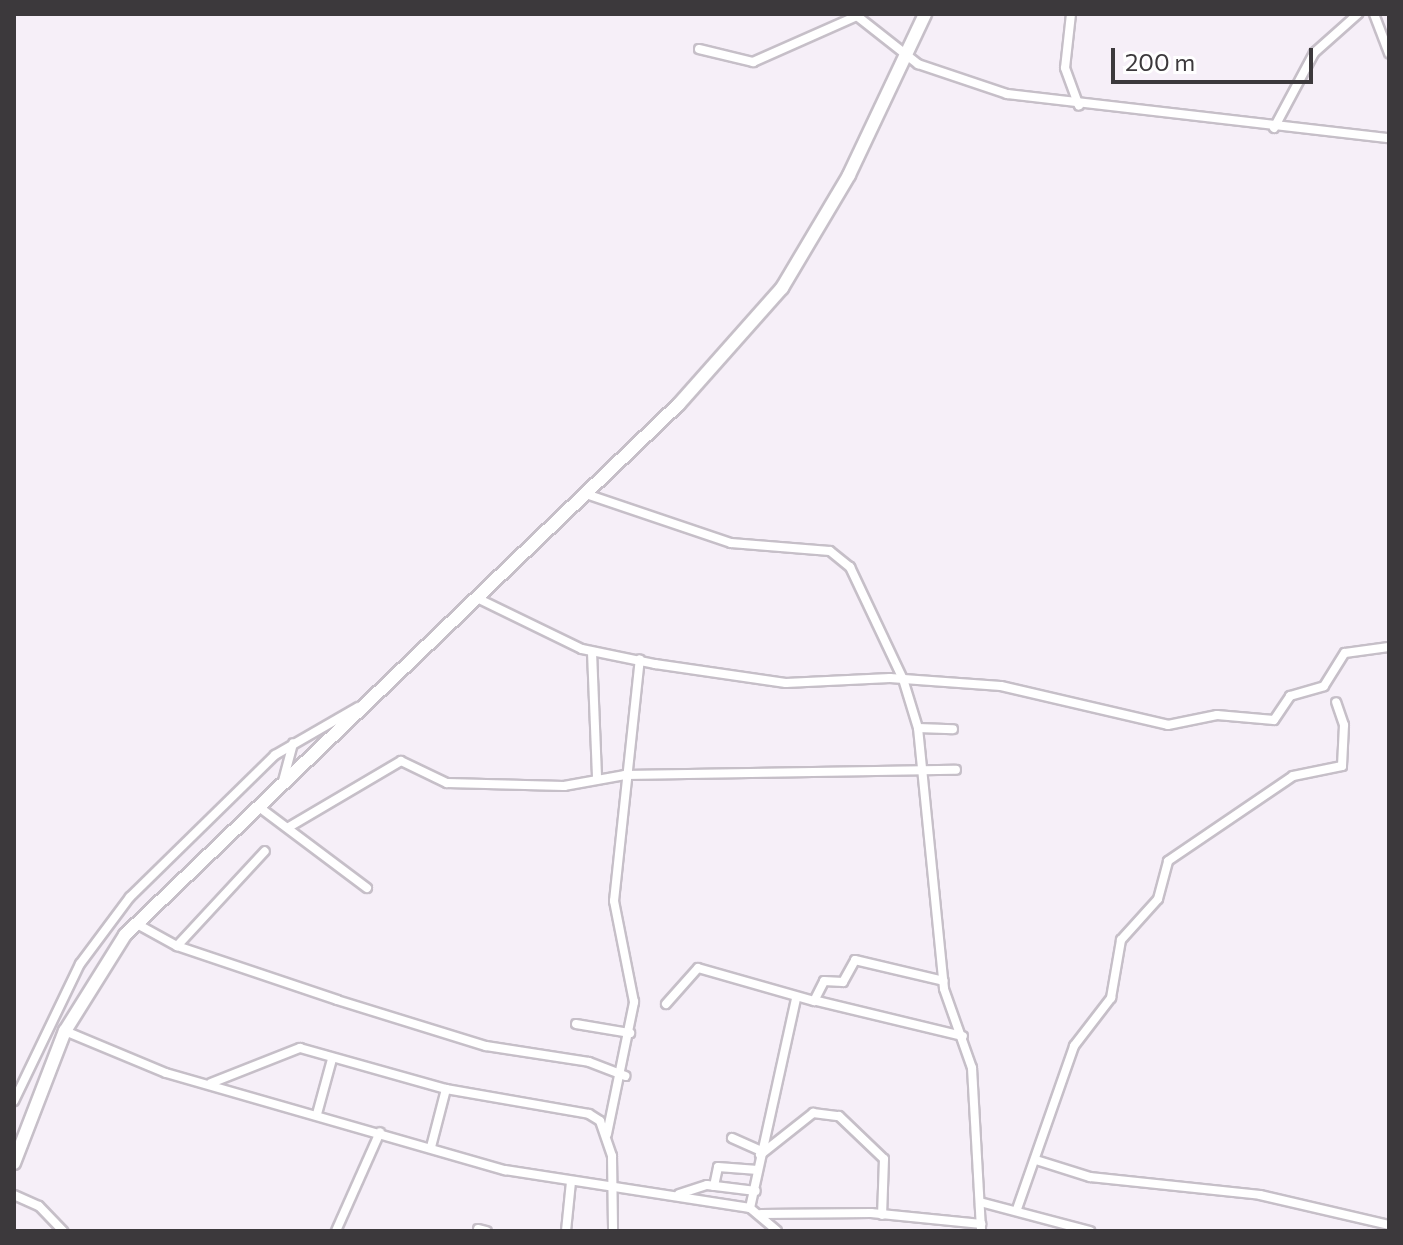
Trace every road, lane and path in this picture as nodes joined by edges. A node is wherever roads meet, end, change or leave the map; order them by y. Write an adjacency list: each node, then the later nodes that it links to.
1 (925, 14): 7 (main road)
2 (1070, 14): 8 (street)
3 (1358, 14): 9 (street)
4 (1374, 14): 6 (street)
5 (699, 49): 7 (street)
6 (1389, 53)
7 (905, 54): 8 (street); 11 (main road)
8 (1079, 106): 9 (street)
9 (1274, 128): 10 (street)
10 (1389, 138)
11 (586, 494): 12 (main road); 16 (street)
12 (479, 599): 14 (street); 18 (main road)
13 (1389, 647): 16 (street)
14 (592, 652): 15 (street); 25 (street)
15 (640, 659): 16 (street); 24 (street)
16 (903, 679): 19 (street)
17 (1336, 702): 52 (street)
18 (358, 707): 21 (street); 26 (main road)
19 (918, 728): 20 (street); 22 (street)
20 (953, 729)
21 (293, 743): 26 (street); 45 (street)
22 (921, 767): 23 (street); 24 (street); 33 (street)
23 (956, 770)
24 (625, 775): 25 (street); 39 (street)
25 (597, 779): 28 (street)
26 (282, 785): 27 (main road)
27 (259, 807): 28 (street); 31 (main road)
28 (289, 827): 30 (street)
29 (265, 851): 32 (street)
30 (367, 888)
31 (137, 924): 32 (street); 38 (main road)
32 (177, 946): 42 (street)
33 (944, 981): 35 (street); 40 (street)
34 (796, 999): 35 (street); 36 (street); 51 (street)
35 (817, 1001): 40 (street)
36 (666, 1004)
37 (576, 1024): 39 (street)
38 (65, 1031): 43 (street); 53 (main road)
39 (630, 1033): 42 (street)
40 (963, 1036): 61 (street)
41 (332, 1059): 43 (street); 44 (street); 46 (street)
42 (625, 1076): 48 (street)
43 (210, 1084): 46 (street)
44 (446, 1089): 48 (street); 50 (street)
45 (14, 1101)
46 (317, 1114): 47 (street)
47 (380, 1132): 50 (street); 69 (street)
48 (606, 1138): 56 (street)
49 (732, 1138): 51 (street)
50 (431, 1147): 55 (street)
51 (760, 1153): 54 (street); 65 (street)
52 (1036, 1160): 63 (street); 66 (street)
53 (14, 1163)
54 (758, 1170): 57 (street); 58 (street)
55 (571, 1182): 56 (street); 70 (street)
56 (613, 1185): 59 (street); 71 (street)
57 (714, 1186): 58 (street); 59 (street)
58 (756, 1191): 62 (street)
59 (678, 1194): 62 (street)
60 (14, 1195): 68 (street)
61 (980, 1202): 63 (street); 67 (street)
62 (750, 1208): 64 (street)
63 (1017, 1209): 73 (street)
64 (761, 1214): 65 (street); 72 (street)
65 (882, 1215): 67 (street)
66 (1389, 1225)
67 (981, 1227)
68 (63, 1231)
69 (336, 1231)
70 (566, 1231)
71 (613, 1231)
72 (777, 1231)
73 (1090, 1231)

